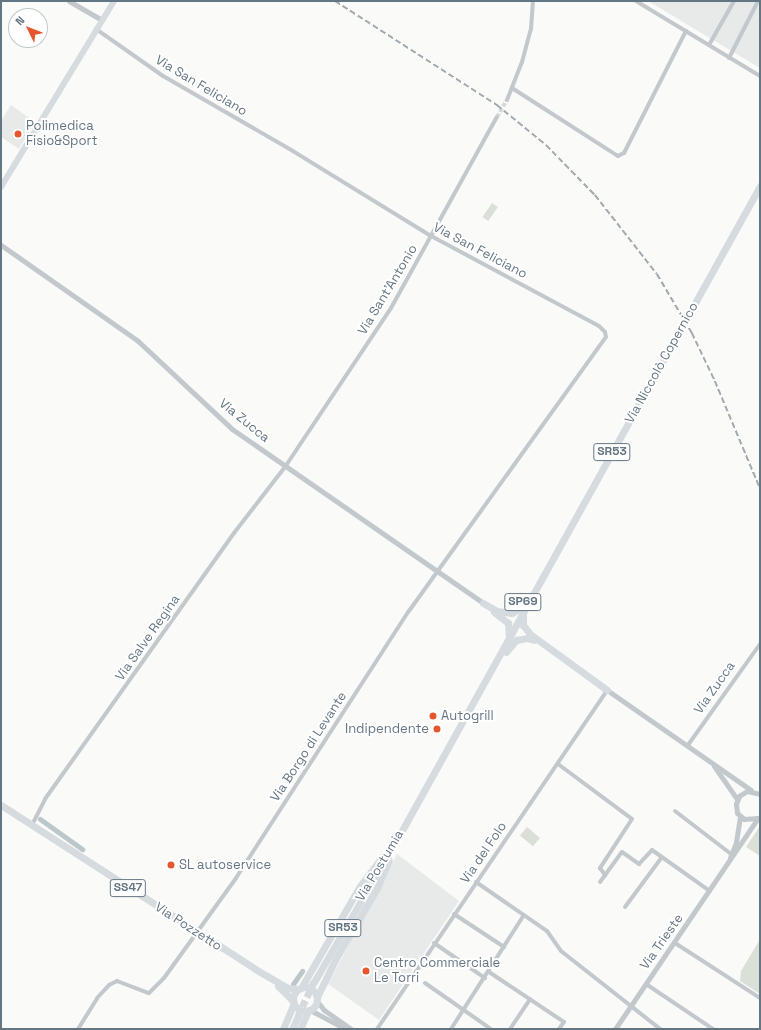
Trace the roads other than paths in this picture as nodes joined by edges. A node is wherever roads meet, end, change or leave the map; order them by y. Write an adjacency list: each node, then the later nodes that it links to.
1 (69, 1): 7 (street)
2 (114, 1): 7 (main road)
3 (533, 1): 13 (street)
4 (636, 1): 9 (street)
5 (734, 1): 10 (street)
6 (758, 1): 11 (street)
7 (102, 20): 8 (main road)
8 (96, 29): 17 (main road); 18 (street, Via San Feliciano)
9 (686, 31): 10 (street); 13 (street)
10 (709, 45): 11 (street)
11 (729, 58): 12 (street)
12 (760, 76)
13 (512, 88): 14 (street)
14 (507, 100)
15 (497, 117): 18 (street, Via Sant'Antonio)
16 (760, 186): 21 (main road, Via Niccolò Copernico / SR53)
17 (1, 187)
18 (431, 236): 20 (street, Via Sant'Antonio); 22 (street, Via San Feliciano)
19 (1, 245): 20 (street, Via Zucca / SP69)
20 (285, 467): 22 (street, Via Zucca / SP69); 40 (street, Via Salve Regina)
21 (550, 564): 23 (main road, SP69); 24 (main road, Via Niccolò Copernico / SR53)
22 (438, 572): 23 (street, Via Zucca / SP69); 52 (street, Via Borgo di Levante)
23 (484, 603): 25 (main road, SP69)
24 (523, 612): 25 (main road, Via Niccolò Copernico / SR53); 26 (main road, SP69)
25 (507, 642): 28 (main road, Via Niccolò Copernico / SR53)
26 (542, 644): 28 (main road, SP69); 29 (main road, SP69)
27 (760, 644): 30 (street, Via Zucca)
28 (483, 685): 37 (main road, Via Niccolò Copernico / SR53)
29 (607, 690): 30 (street, SP69); 32 (street, Via del Folo)
30 (688, 745): 31 (street, SP69)
31 (709, 760): 33 (street, SP69); 34 (street, SP69)
32 (558, 764): 45 (street); 46 (street, Via del Folo)
33 (757, 792): 34 (street, SP69)
34 (737, 799): 38 (street, SP69)
35 (1, 805): 40 (main road, Via Pozzetto / SS47)
36 (674, 812): 42 (street)
37 (412, 813): 41 (main road, Via Postumia / SR53)
38 (740, 816): 39 (street, SP69); 42 (street, Via Trieste / SP69)
39 (759, 818): 44 (street, Via Trieste / SP69)
40 (32, 825): 52 (main road, Via Pozzetto / SS47)
41 (405, 825): 59 (main road, Via Postumia / SR53); 62 (main road); 64 (main road)
42 (731, 854): 44 (street, Via Trieste / SP69)
43 (662, 857): 45 (street); 48 (street); 49 (street)
44 (726, 868): 48 (street, Via Trieste / SP69)
45 (605, 875): 47 (street)
46 (476, 882): 50 (street, Via del Folo); 51 (street)
47 (600, 882)
48 (710, 891): 54 (street, Via Trieste / SP69)
49 (625, 907)
50 (454, 914): 53 (street, Via del Folo); 55 (street)
51 (524, 915): 55 (street); 67 (street)
52 (198, 932): 56 (main road, Via Pozzetto / SS47); 72 (street, Via Borgo di Levante)
53 (434, 943): 58 (street); 78 (street, Via del Folo)
54 (675, 943): 61 (street, Via Trieste / SP69); 63 (street)
55 (504, 947): 57 (street)
56 (255, 969): 62 (main road, Via Pozzetto / SS47); 66 (main road, Via Pozzetto / SS47)
57 (489, 972): 58 (street); 65 (street)
58 (485, 978): 69 (street)
59 (314, 982)
60 (424, 983): 69 (street)
61 (646, 984): 67 (street, Via Trieste / SP69); 85 (street)
62 (300, 988): 64 (main road, SS47); 66 (main road)
63 (760, 998)
64 (317, 999): 68 (main road); 71 (street)
65 (530, 999): 81 (street); 82 (street)
66 (294, 1002): 68 (main road, SS47); 73 (main road)
67 (630, 1007): 83 (street, Via Trieste / SP69); 84 (street)
68 (309, 1010): 71 (street); 75 (main road)
69 (463, 1011): 79 (street); 80 (street)
70 (298, 1016): 74 (main road)
71 (338, 1025): 76 (street); 77 (street)
72 (78, 1029)
73 (283, 1029)
74 (292, 1029)
75 (300, 1029)
76 (345, 1029)
77 (351, 1029)
78 (377, 1029)
79 (451, 1029)
80 (491, 1029)
81 (510, 1029)
82 (559, 1029)
83 (615, 1029)
84 (660, 1029)
85 (713, 1029)

